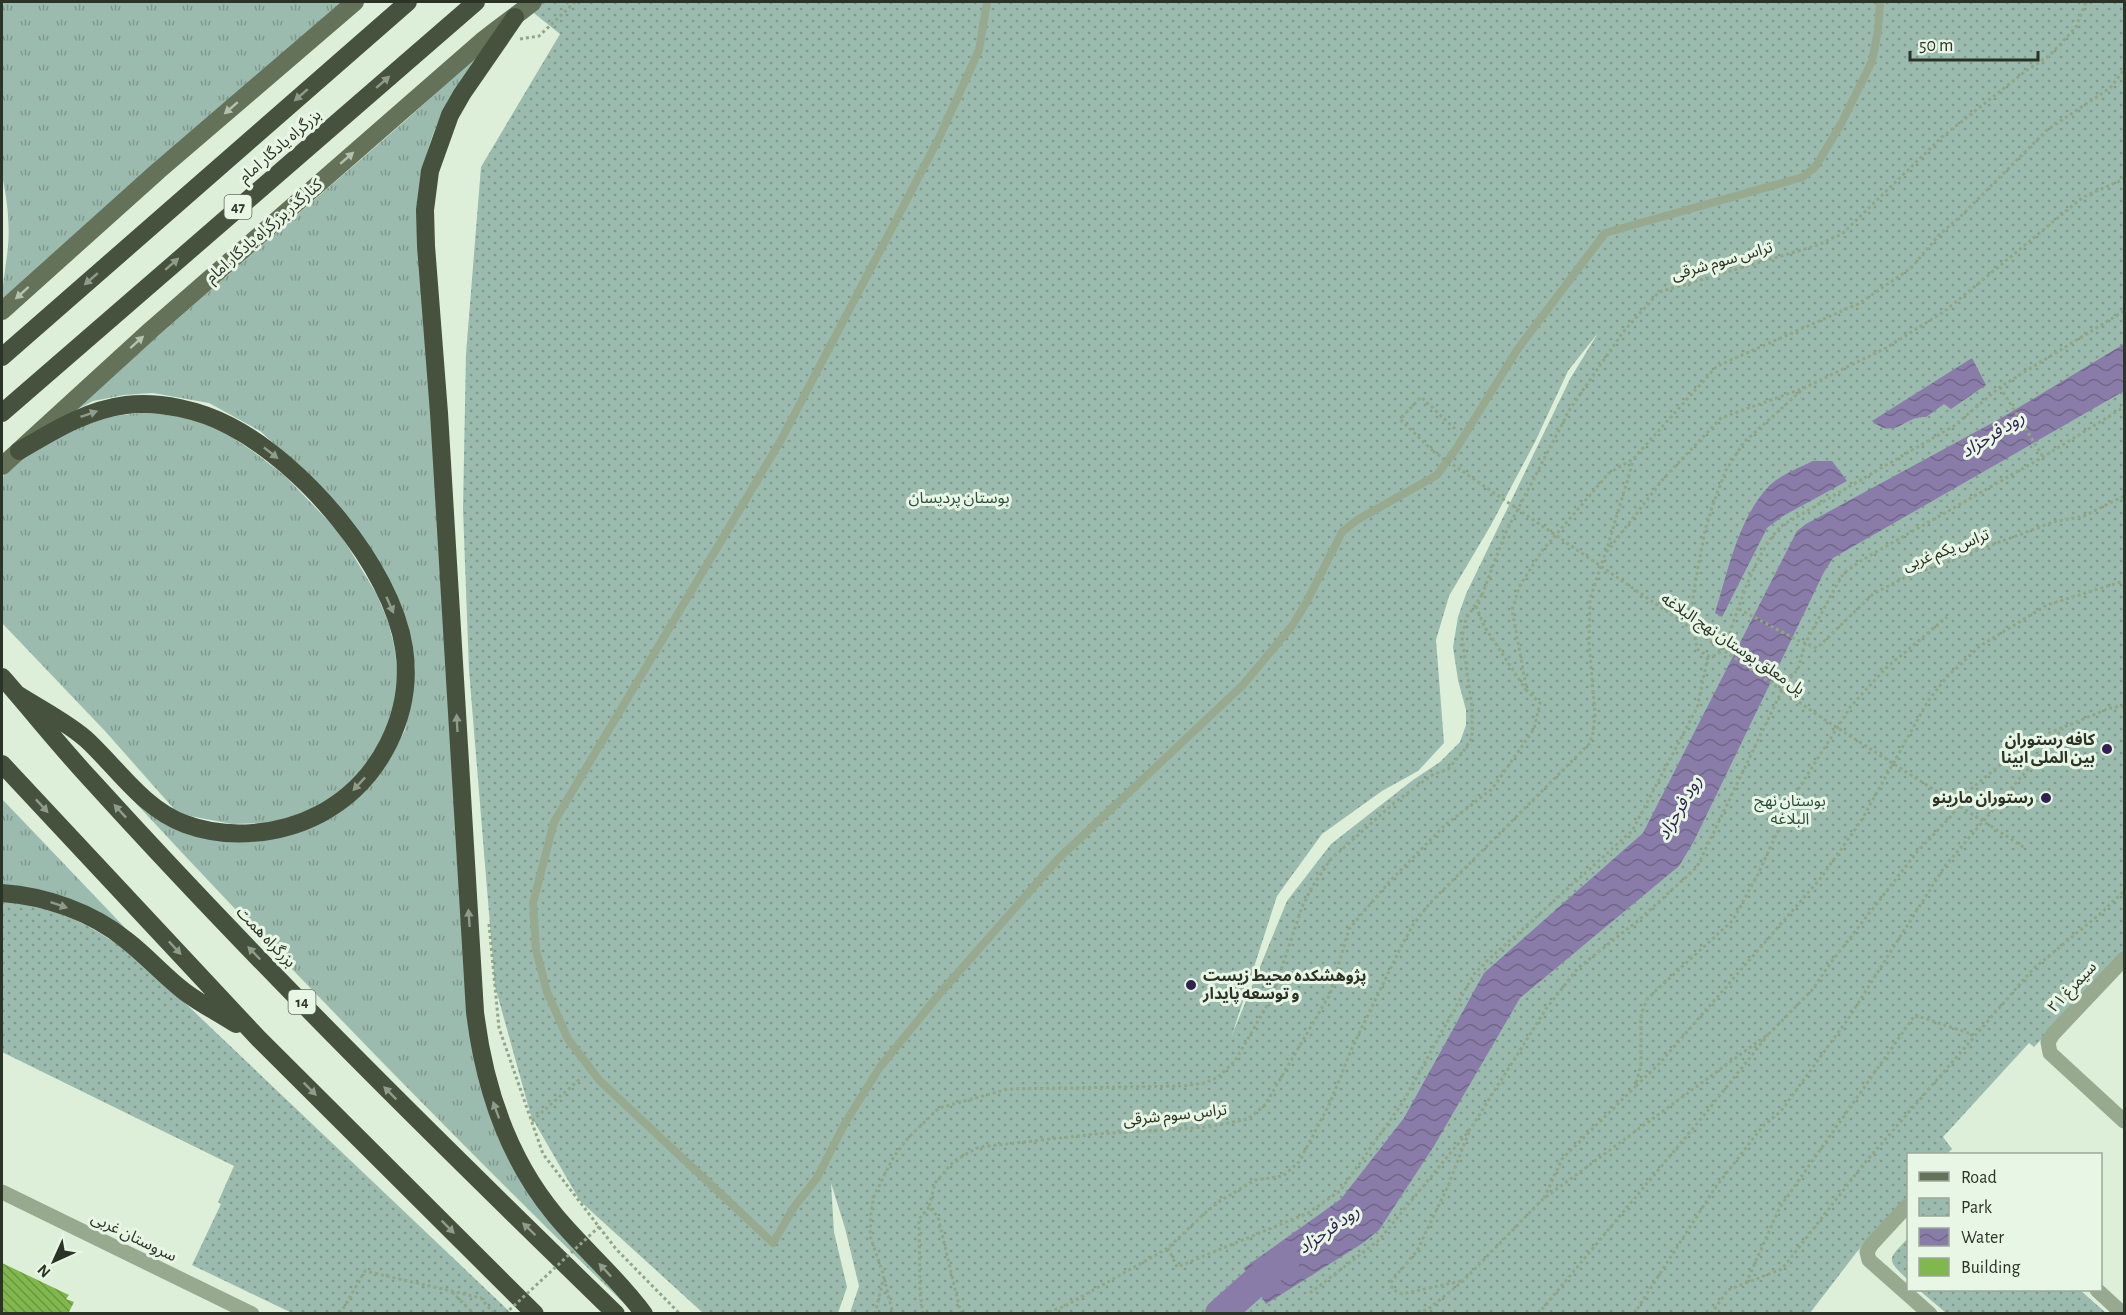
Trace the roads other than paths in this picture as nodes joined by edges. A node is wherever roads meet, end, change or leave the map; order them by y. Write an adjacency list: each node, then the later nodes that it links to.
1 (355, 2): 8 (main road, one-way to 8)
2 (408, 2): 9 (highway, بزرگراه یادگار امام, one-way to 9)
3 (476, 2): 10 (highway, بزرگراه یادگار امام / 47, one-way to 3)
4 (533, 2): 7 (main road, کنارگذر بزرگراه یادگار امام)
5 (987, 2): 6 (lane)
6 (1880, 2)
7 (515, 17): 11 (main road, کنارگذر بزرگراه یادگار امام, one-way to 7); 26 (highway, one-way to 7)
8 (2, 311)
9 (2, 357)
10 (2, 414)
11 (19, 451): 12 (main road, کنارگذر بزرگراه یادگار امام); 14 (highway, one-way to 14)
12 (2, 466)
13 (2, 677): 14 (highway, بزرگراه همت / 14)
14 (17, 694): 25 (highway, بزرگراه همت / 14, one-way to 14)
15 (2, 764): 18 (highway, one-way to 18)
16 (2, 893): 18 (highway, one-way to 18)
17 (2124, 958): 19 (street, سیمرغ ۲۱)
18 (259, 1039): 24 (highway, one-way to 24)
19 (2124, 1121)
20 (2, 1192): 23 (street, سروستان غربی)
21 (1907, 1206): 27 (street)
22 (2098, 1291): 28 (street)
23 (252, 1314)
24 (535, 1314)
25 (616, 1314)
26 (644, 1314)
27 (1929, 1314)
28 (2123, 1314)

